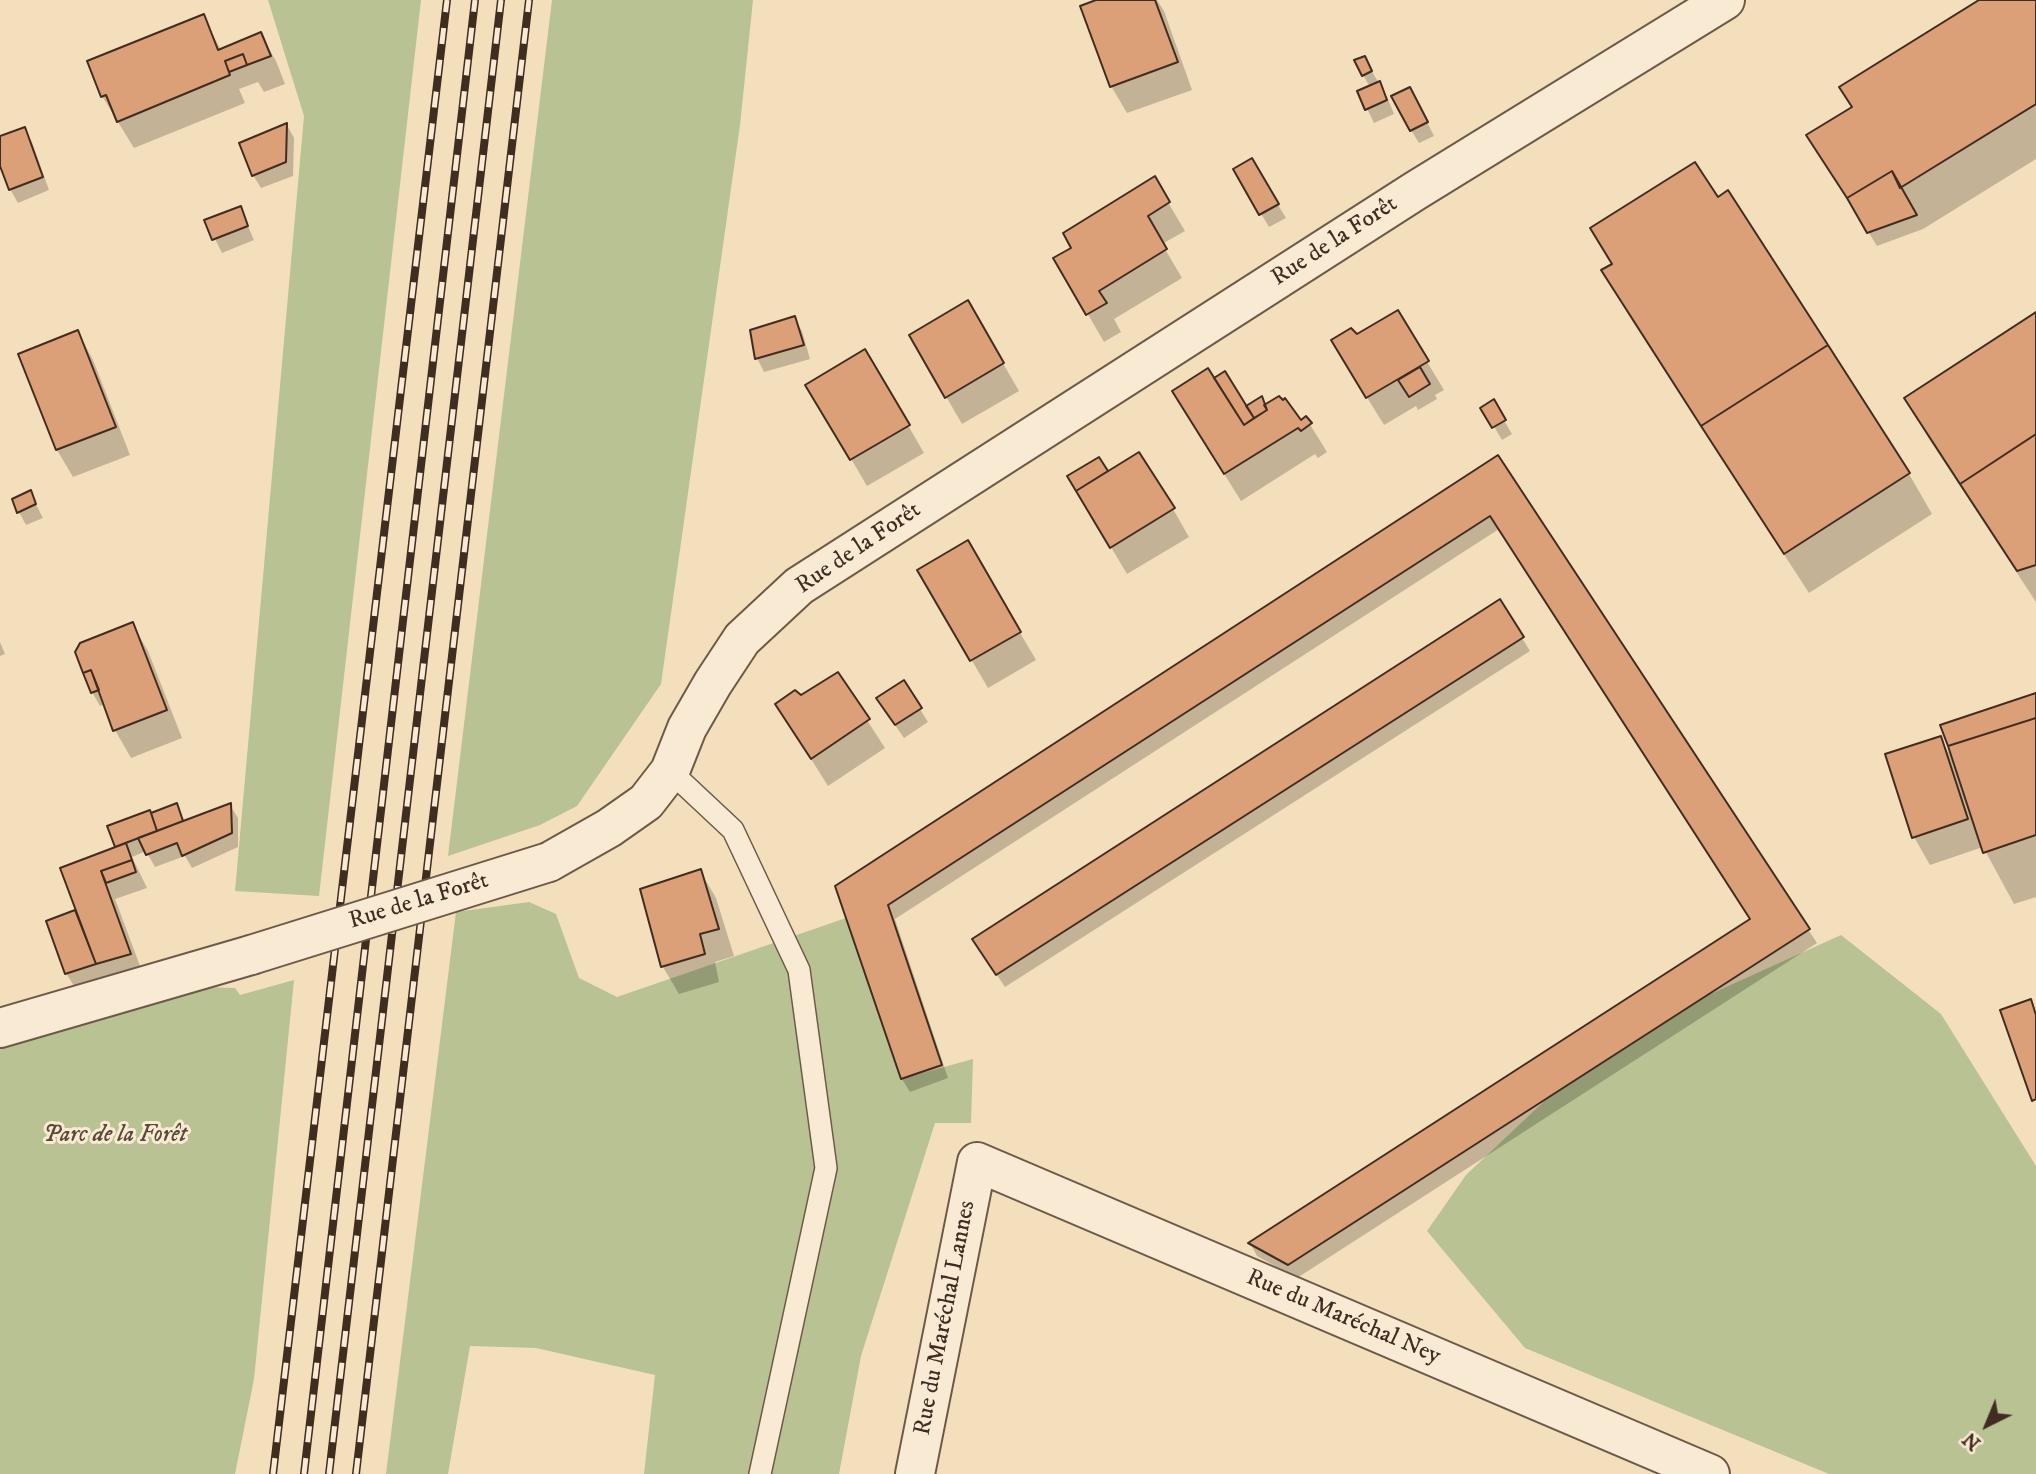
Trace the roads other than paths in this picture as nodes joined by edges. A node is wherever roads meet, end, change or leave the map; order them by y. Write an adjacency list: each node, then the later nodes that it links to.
1 (1725, 0): 2 (street, Rue de la Forêt)
2 (670, 771): 3 (street, Rue de la Forêt, bridge); 5 (lane)
3 (0, 1028)
4 (977, 1162): 6 (street, Rue du Maréchal Lannes); 7 (street, Rue du Maréchal Ney)
5 (760, 1474)
6 (915, 1474)
7 (1710, 1474)

